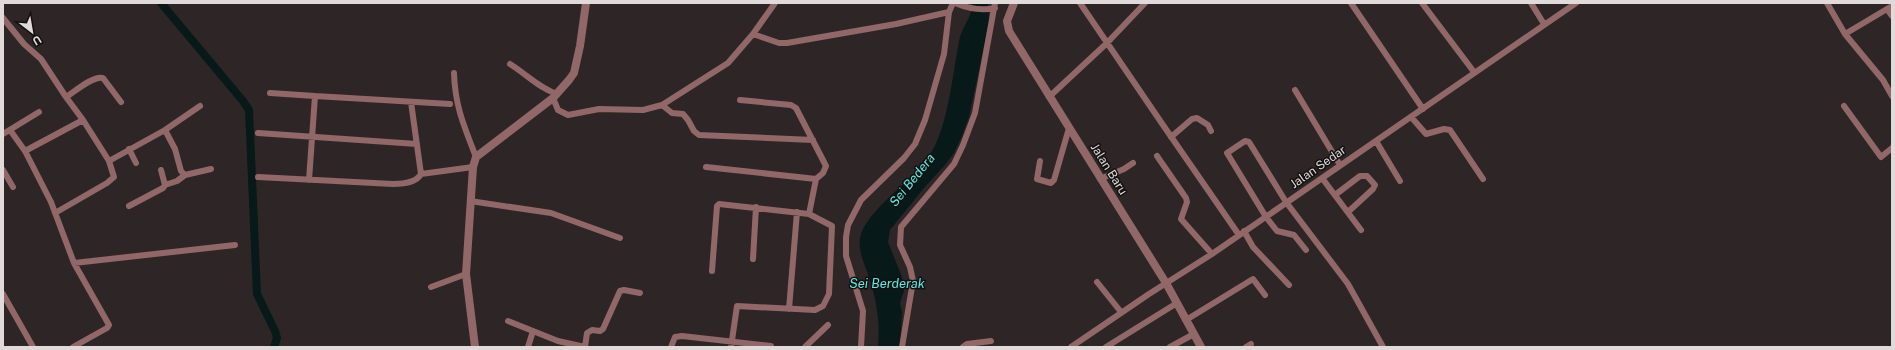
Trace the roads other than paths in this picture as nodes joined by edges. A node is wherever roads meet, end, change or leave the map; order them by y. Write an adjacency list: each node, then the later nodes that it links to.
1 (586, 3): 27 (street)
2 (775, 3): 18 (street)
3 (954, 3): 12 (street); 14 (street)
4 (1014, 3): 30 (street, Jalan Baru)
5 (1080, 3): 20 (street)
6 (1145, 3): 20 (street)
7 (1351, 3): 38 (street)
8 (1422, 3): 22 (street)
9 (1531, 3): 17 (street)
10 (1576, 3): 17 (street, Jalan Sedar)
11 (1827, 3): 19 (street)
12 (993, 7): 125 (street)
13 (1890, 8): 15 (street); 19 (street)
14 (949, 12): 18 (street); 124 (street)
15 (1892, 16)
16 (3, 18): 29 (street)
17 (1544, 24): 22 (street, Jalan Sedar)
18 (753, 34): 35 (street)
19 (1845, 34): 28 (street)
20 (1107, 43): 30 (street); 49 (street)
21 (510, 64): 27 (street)
22 (1474, 72): 38 (street, Jalan Sedar)
23 (454, 73): 57 (street)
24 (1295, 90): 62 (street)
25 (270, 93): 26 (street)
26 (315, 96): 33 (street); 48 (street)
27 (555, 96): 35 (street); 57 (street)
28 (1892, 96)
29 (66, 97): 32 (street); 41 (street)
30 (1049, 97): 42 (street, Jalan Baru)
31 (740, 100): 50 (street)
32 (121, 102)
33 (412, 102): 34 (street); 52 (street)
34 (450, 104)
35 (662, 105): 50 (street)
36 (200, 106): 44 (street)
37 (1844, 106): 53 (street)
38 (1423, 109): 40 (street, Jalan Sedar)
39 (39, 112): 43 (street)
40 (1412, 118): 51 (street, Jalan Sedar); 74 (street)
41 (83, 120): 55 (street); 58 (street)
42 (1069, 128): 59 (street); 73 (street, Jalan Baru)
43 (10, 130): 47 (street); 55 (street)
44 (165, 130): 54 (street); 69 (street)
45 (1212, 131): 49 (street)
46 (258, 133): 48 (street)
47 (3, 134)
48 (312, 137): 52 (street); 75 (street)
49 (1171, 138): 90 (street)
50 (813, 140): 72 (street)
51 (1376, 141): 62 (street, Jalan Sedar); 76 (street)
52 (417, 144): 68 (street)
53 (1892, 148)
54 (128, 149): 58 (street); 60 (street)
55 (25, 151): 86 (street)
56 (1157, 156): 94 (street)
57 (476, 157): 63 (street)
58 (109, 161): 86 (street)
59 (1040, 161)
60 (136, 163)
61 (1133, 163): 73 (street)
62 (1340, 164): 71 (street, Jalan Sedar)
63 (473, 167): 68 (street); 80 (street)
64 (706, 167): 72 (street)
65 (211, 169): 69 (street)
66 (3, 170): 78 (street)
67 (161, 170): 77 (street)
68 (420, 174): 75 (street)
69 (185, 175): 77 (street)
70 (258, 178): 75 (street)
71 (1322, 178): 79 (street); 81 (street, Jalan Sedar)
72 (816, 179): 87 (street)
73 (1100, 179): 100 (street, Jalan Baru)
74 (1482, 179)
75 (309, 180)
76 (1400, 181)
77 (164, 185): 82 (street)
78 (12, 187)
79 (1335, 195): 85 (street); 85 (street)
80 (470, 201): 91 (street); 98 (street)
81 (1286, 202): 88 (street, Jalan Sedar); 88 (street); 131 (street)
82 (130, 206)
83 (756, 207): 84 (street); 95 (street); 97 (street)
84 (797, 212): 87 (street); 107 (street)
85 (1348, 212): 89 (street)
86 (55, 213): 96 (street)
87 (809, 214): 107 (street)
88 (1266, 217): 90 (street, Jalan Sedar); 93 (street)
89 (1361, 230)
90 (1242, 233): 94 (street, Jalan Sedar); 101 (street)
91 (620, 238)
92 (235, 245): 96 (street)
93 (1306, 250)
94 (1212, 254): 100 (street, Jalan Sedar)
95 (753, 259)
96 (74, 263): 118 (street)
97 (712, 271)
98 (466, 274): 102 (street); 119 (street)
99 (1097, 282): 108 (street)
100 (1166, 283): 106 (street, Jalan Baru); 108 (street, Jalan Sedar)
101 (1289, 285)
102 (431, 287)
103 (3, 294): 117 (street)
104 (640, 294): 121 (street)
105 (1266, 295): 109 (street)
106 (1177, 303): 109 (street, Jalan Baru); 128 (street)
107 (789, 309): 115 (street)
108 (1121, 312): 127 (street, Jalan Sedar)
109 (1186, 320): 113 (street, Jalan Baru)
110 (508, 321): 112 (street)
111 (828, 325): 123 (street)
112 (533, 331): 120 (street); 121 (street)
113 (1194, 334): 129 (street); 130 (street, Jalan Baru)
114 (991, 341): 126 (street)
115 (731, 345): 116 (street); 122 (street)
116 (771, 346)
117 (33, 347)
118 (73, 347)
119 (475, 347)
120 (528, 347)
121 (585, 347)
122 (671, 347)
123 (805, 347)
124 (861, 347)
125 (902, 347)
126 (964, 347)
127 (1071, 347)
128 (1106, 347)
129 (1170, 347)
130 (1201, 347)
131 (1383, 347)

